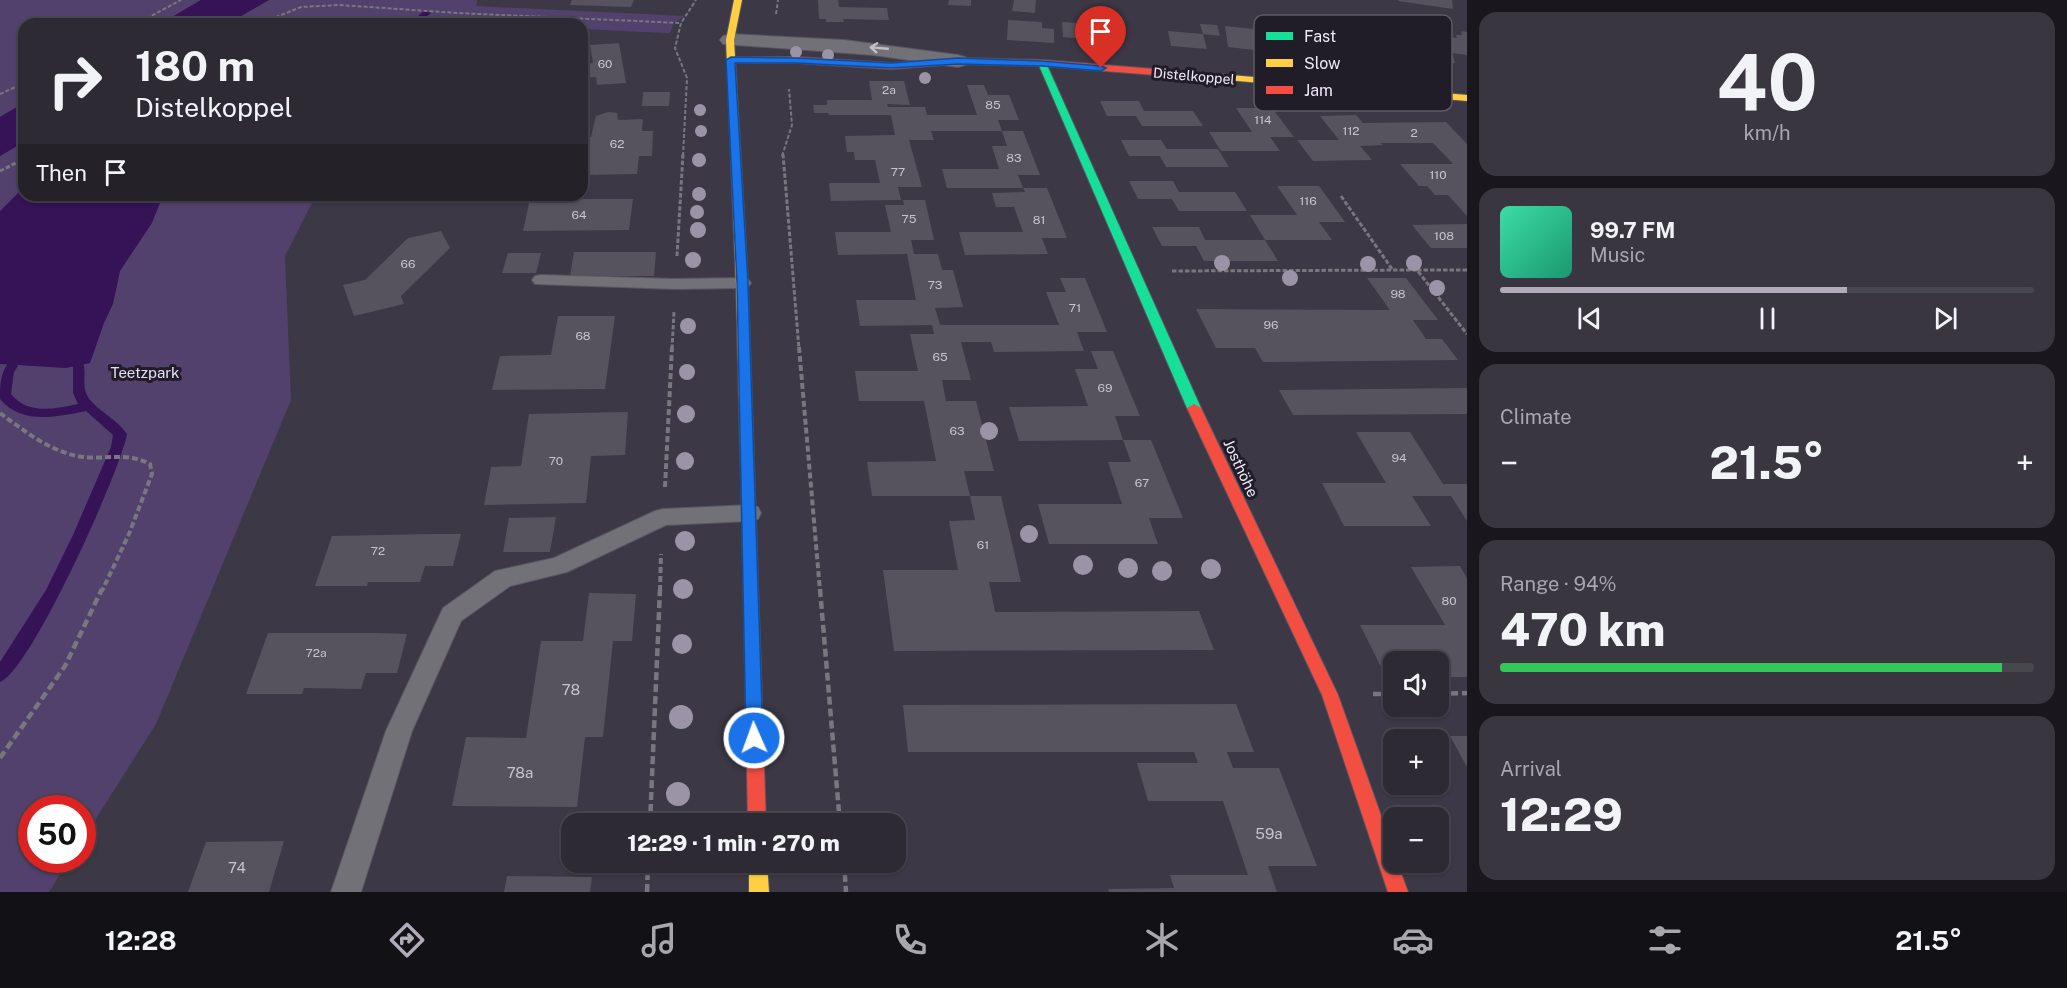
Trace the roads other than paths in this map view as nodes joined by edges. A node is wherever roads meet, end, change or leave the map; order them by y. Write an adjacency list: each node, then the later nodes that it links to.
1 (738, 0): 2 (street)
2 (730, 50): 3 (street, Distelkoppel); 9 (street)
3 (958, 61): 4 (street, Distelkoppel)
4 (1042, 63): 5 (street, Distelkoppel); 15 (street, Josthöhe)
5 (1254, 80)
6 (1452, 97): 7 (street, Distelkoppel)
7 (1467, 98)
8 (541, 279): 9 (lane)
9 (742, 283): 10 (street)
10 (750, 513): 11 (street); 13 (lane)
11 (757, 813)
12 (758, 873): 14 (street)
13 (346, 892)
14 (759, 892)
15 (1398, 892)

